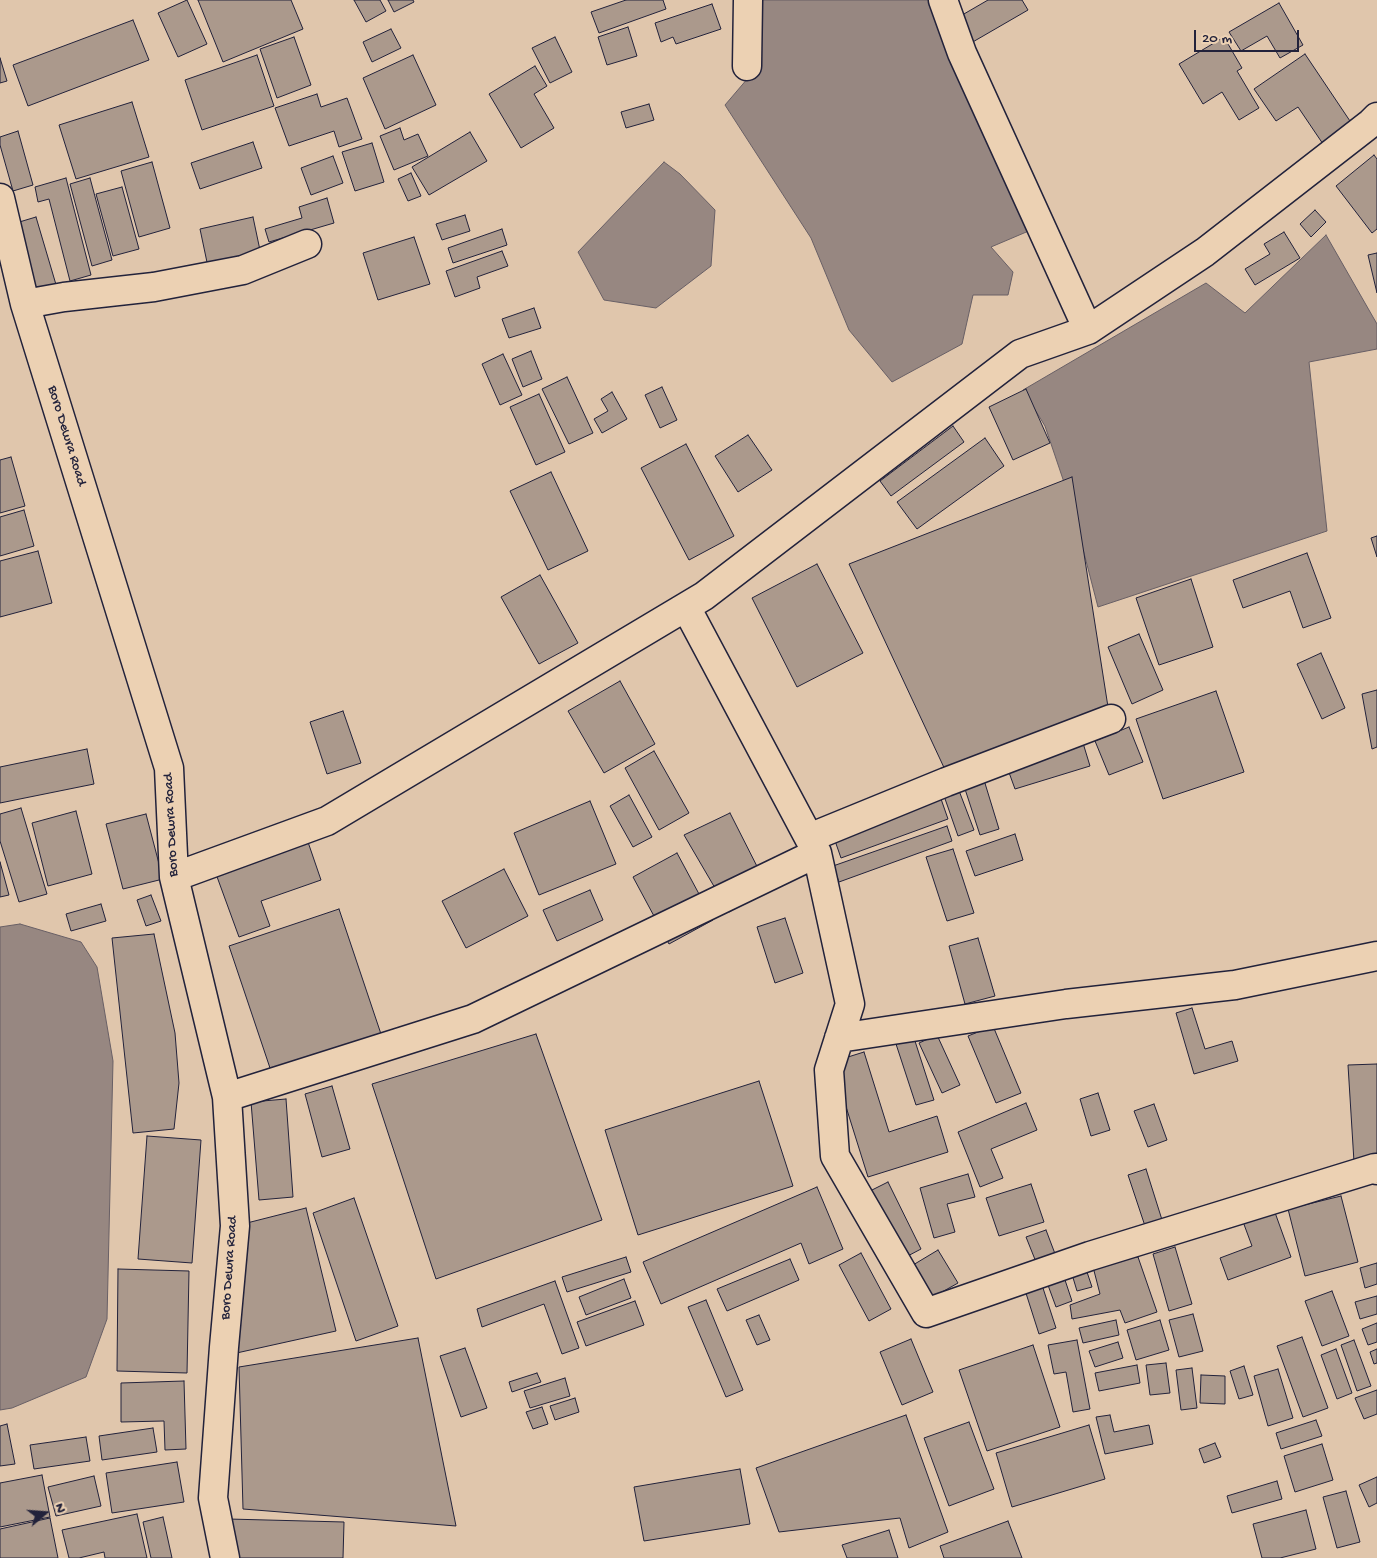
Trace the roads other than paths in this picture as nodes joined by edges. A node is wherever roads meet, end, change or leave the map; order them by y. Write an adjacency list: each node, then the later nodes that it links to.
1 (748, 0): 3 (street)
2 (942, 0): 8 (street)
3 (747, 66)
4 (1375, 122): 8 (street)
5 (0, 198): 7 (street, Boro Dewra Road)
6 (307, 244): 7 (street)
7 (25, 304): 12 (street, Boro Dewra Road)
8 (1088, 330): 9 (street)
9 (686, 607): 11 (street); 12 (street)
10 (1110, 719): 11 (street)
11 (813, 845): 14 (street); 15 (street)
12 (174, 877): 15 (street, Boro Dewra Road)
13 (1377, 956): 14 (street)
14 (839, 1038): 16 (street)
15 (227, 1097): 17 (street, Boro Dewra Road)
16 (1377, 1170)
17 (225, 1558)

